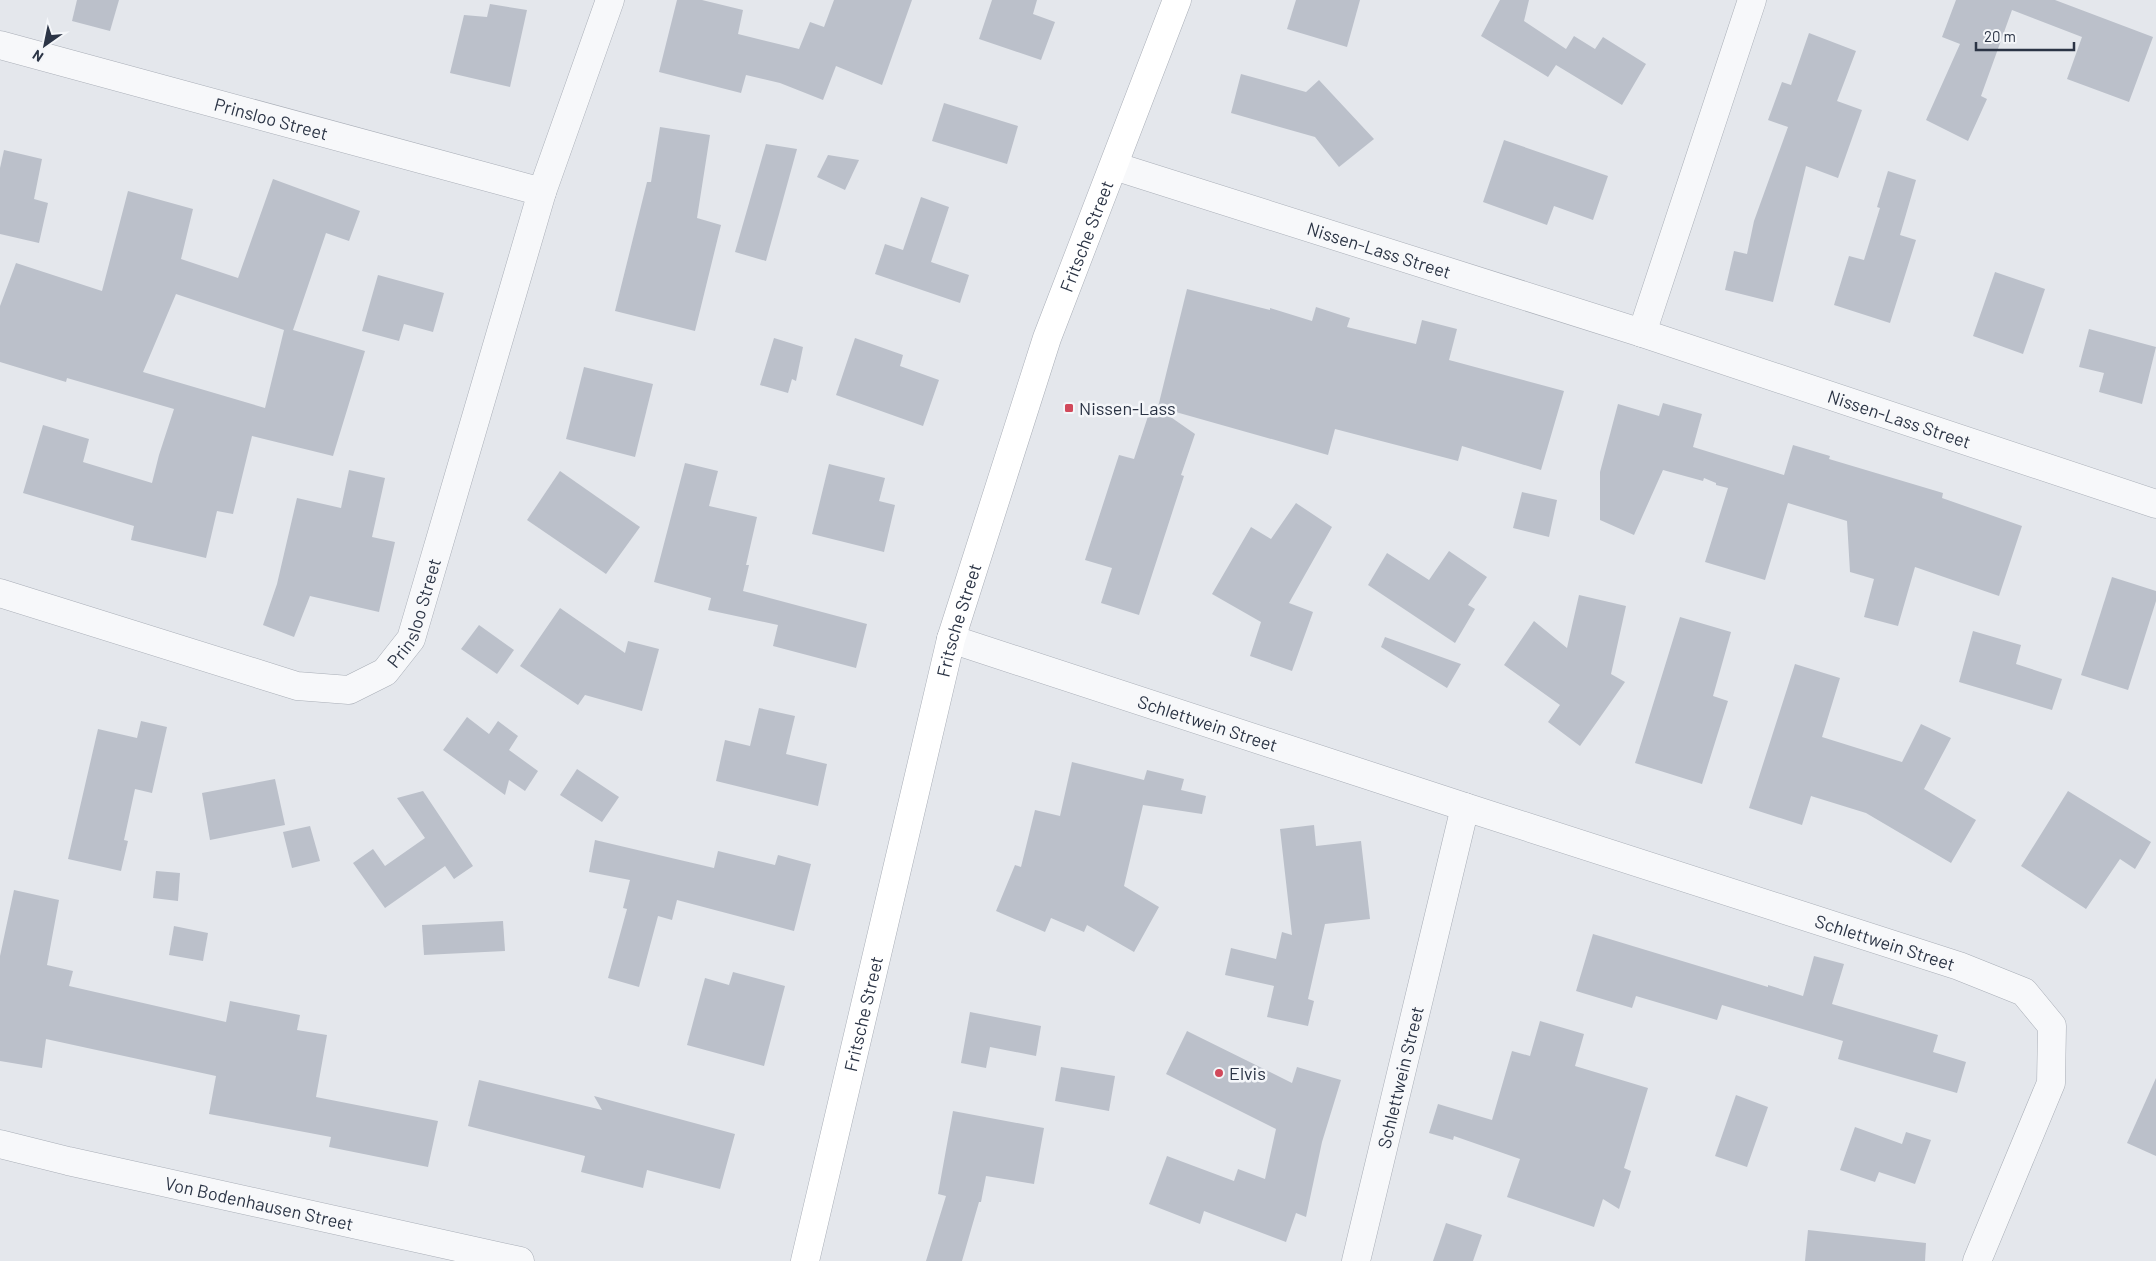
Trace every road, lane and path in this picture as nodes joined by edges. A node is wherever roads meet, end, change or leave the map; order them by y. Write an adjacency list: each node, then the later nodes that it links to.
1 (610, 0): 6 (street, Prinsloo Street)
2 (1177, 0): 5 (street, Fritsche Street)
3 (1752, 0): 7 (street)
4 (0, 45): 6 (street, Prinsloo Street)
5 (1114, 166): 7 (street, Nissen-Lass Street); 10 (street, Fritsche Street)
6 (542, 192): 9 (street, Prinsloo Street)
7 (1642, 334): 8 (street, Nissen-Lass Street)
8 (2156, 504)
9 (0, 593)
10 (951, 639): 11 (street, Schlettwein Street); 14 (street, Fritsche Street)
11 (1465, 807): 15 (street, Schlettwein Street); 16 (street, Schlettwein Street)
12 (0, 1144): 13 (street, Von Bodenhausen Street)
13 (520, 1261)
14 (804, 1261)
15 (1356, 1261)
16 (1977, 1261)

